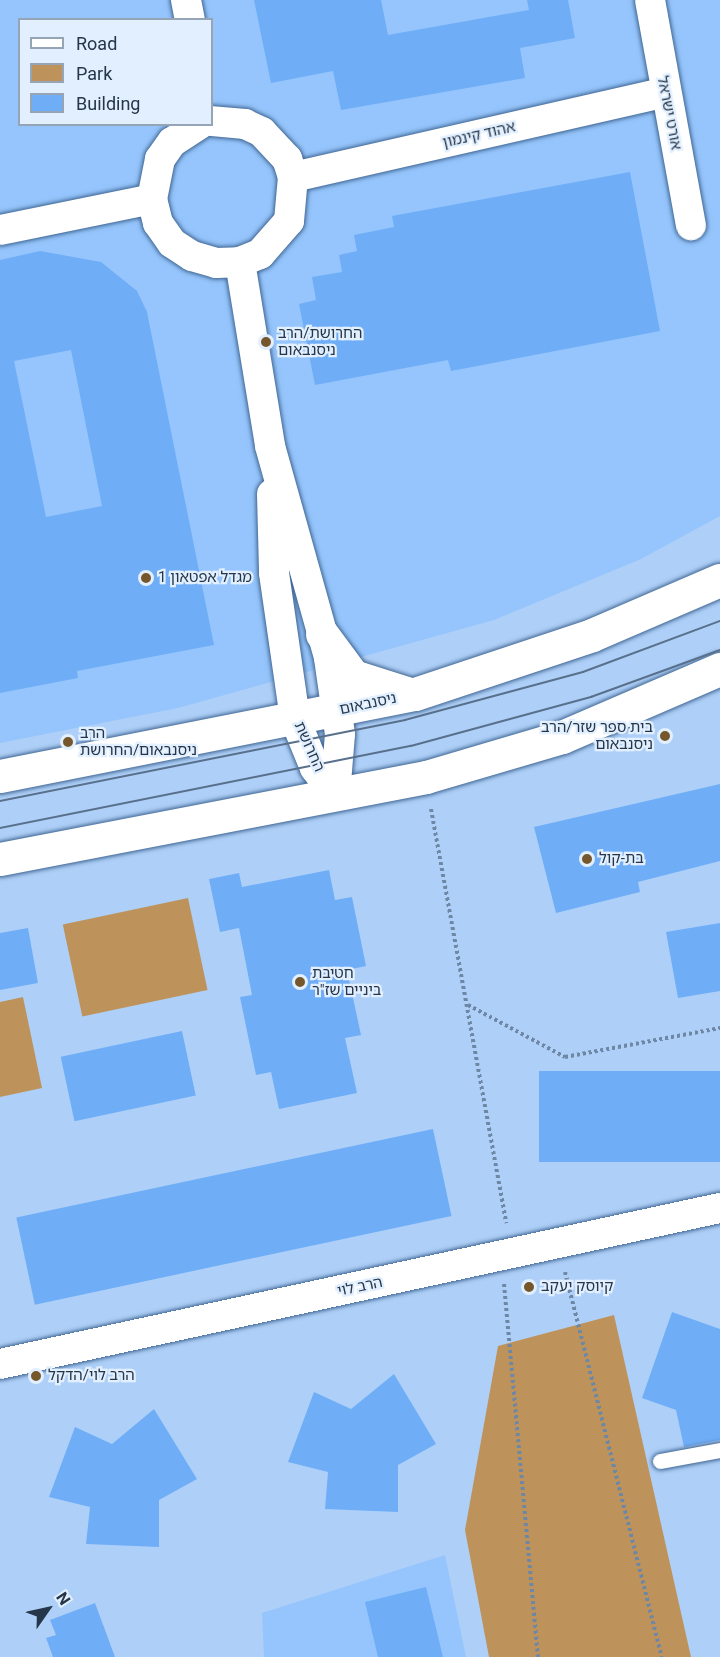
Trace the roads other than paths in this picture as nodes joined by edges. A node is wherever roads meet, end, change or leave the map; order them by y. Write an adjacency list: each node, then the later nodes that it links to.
1 (186, 0): 3 (street)
2 (650, 0): 4 (street, אורט ישראל)
3 (190, 18)
4 (664, 93): 7 (street, אהוד קינמון); 9 (street, אורט ישראל)
5 (213, 122): 7 (street)
6 (197, 126): 8 (street)
7 (293, 177): 11 (street)
8 (152, 199): 10 (street); 11 (street)
9 (691, 225)
10 (0, 230)
11 (240, 262): 12 (street, החרושת)
12 (270, 446): 14 (street, החרושת); 18 (street, החרושת)
13 (720, 580): 16 (main road, ניסנבאום)
14 (322, 634): 16 (main road); 17 (street, החרושת)
15 (720, 669): 20 (main road)
16 (415, 694): 17 (main road, ניסנבאום)
17 (338, 710): 18 (main road, ניסנבאום); 20 (street, החרושת)
18 (295, 719): 19 (main road, ניסנבאום); 20 (street, החרושת)
19 (0, 776)
20 (335, 795): 21 (main road)
21 (0, 859)
22 (720, 1208): 23 (street, הרב לוי)
23 (0, 1364)
24 (720, 1450): 25 (lane)
25 (660, 1461)

